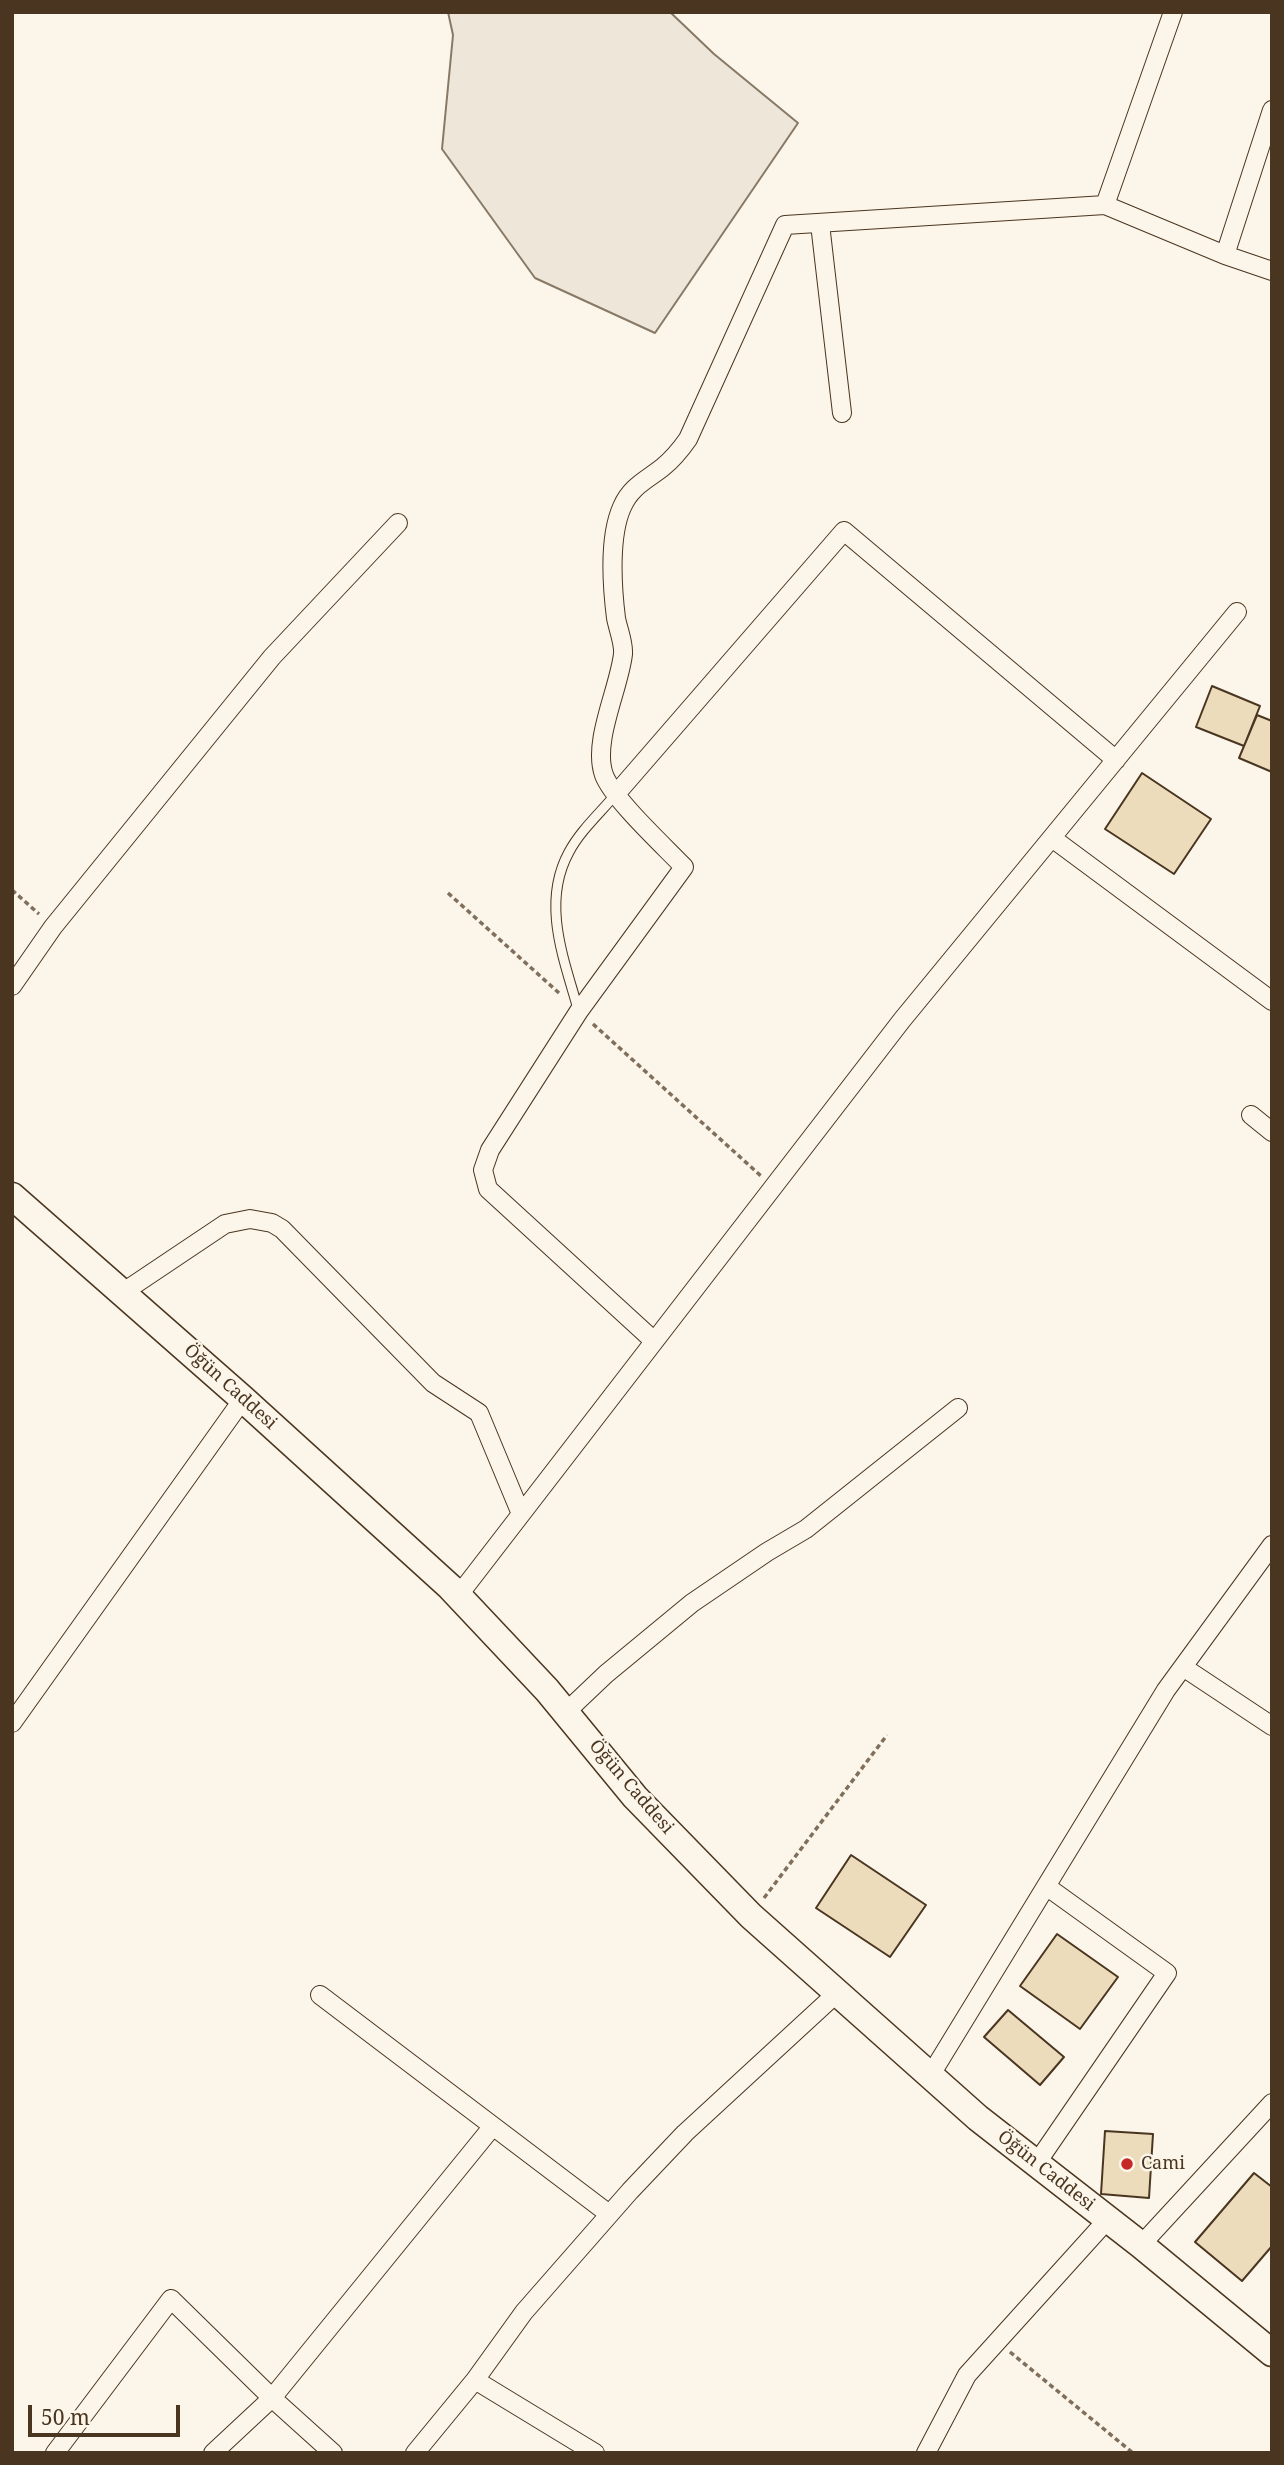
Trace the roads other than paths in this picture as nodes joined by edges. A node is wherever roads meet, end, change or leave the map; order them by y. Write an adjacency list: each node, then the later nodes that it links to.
1 (1173, 12): 3 (street)
2 (1272, 110): 5 (street)
3 (1105, 205): 4 (street); 5 (street)
4 (820, 224): 7 (street); 11 (street)
5 (1225, 255): 6 (street)
6 (1272, 271)
7 (842, 413)
8 (398, 523): 13 (street)
9 (1237, 612): 10 (street)
10 (1116, 760): 11 (street); 12 (street)
11 (616, 794): 15 (lane); 15 (street)
12 (1052, 838): 14 (street); 20 (street)
13 (12, 986)
14 (1272, 1000)
15 (579, 1011): 20 (street)
16 (1251, 1115): 17 (street)
17 (1272, 1132)
18 (12, 1196): 19 (street, Öğün Caddesi)
19 (122, 1293): 21 (street, Öğün Caddesi); 23 (street)
20 (654, 1341): 23 (street)
21 (243, 1398): 25 (street, Öğün Caddesi); 28 (street)
22 (958, 1408): 27 (street)
23 (521, 1514): 25 (street)
24 (1272, 1545): 26 (street)
25 (458, 1596): 27 (street, Öğün Caddesi)
26 (1183, 1667): 29 (street); 30 (street)
27 (566, 1712): 31 (street, Öğün Caddesi)
28 (12, 1723)
29 (1272, 1726)
30 (1046, 1886): 33 (street); 36 (street)
31 (837, 1993): 33 (street, Öğün Caddesi); 37 (street)
32 (320, 1995): 35 (street)
33 (930, 2076): 36 (street, Öğün Caddesi)
34 (1271, 2104): 39 (street)
35 (493, 2126): 37 (street); 42 (street)
36 (1036, 2164): 38 (street, Öğün Caddesi)
37 (609, 2214): 41 (street)
38 (1108, 2219): 39 (street, Öğün Caddesi); 48 (street)
39 (1141, 2245): 40 (street, Öğün Caddesi)
40 (1272, 2353)
41 (475, 2380): 46 (street); 47 (street)
42 (272, 2398): 43 (street); 44 (street); 45 (street)
43 (55, 2453)
44 (214, 2453)
45 (332, 2453)
46 (415, 2453)
47 (595, 2453)
48 (926, 2453)

